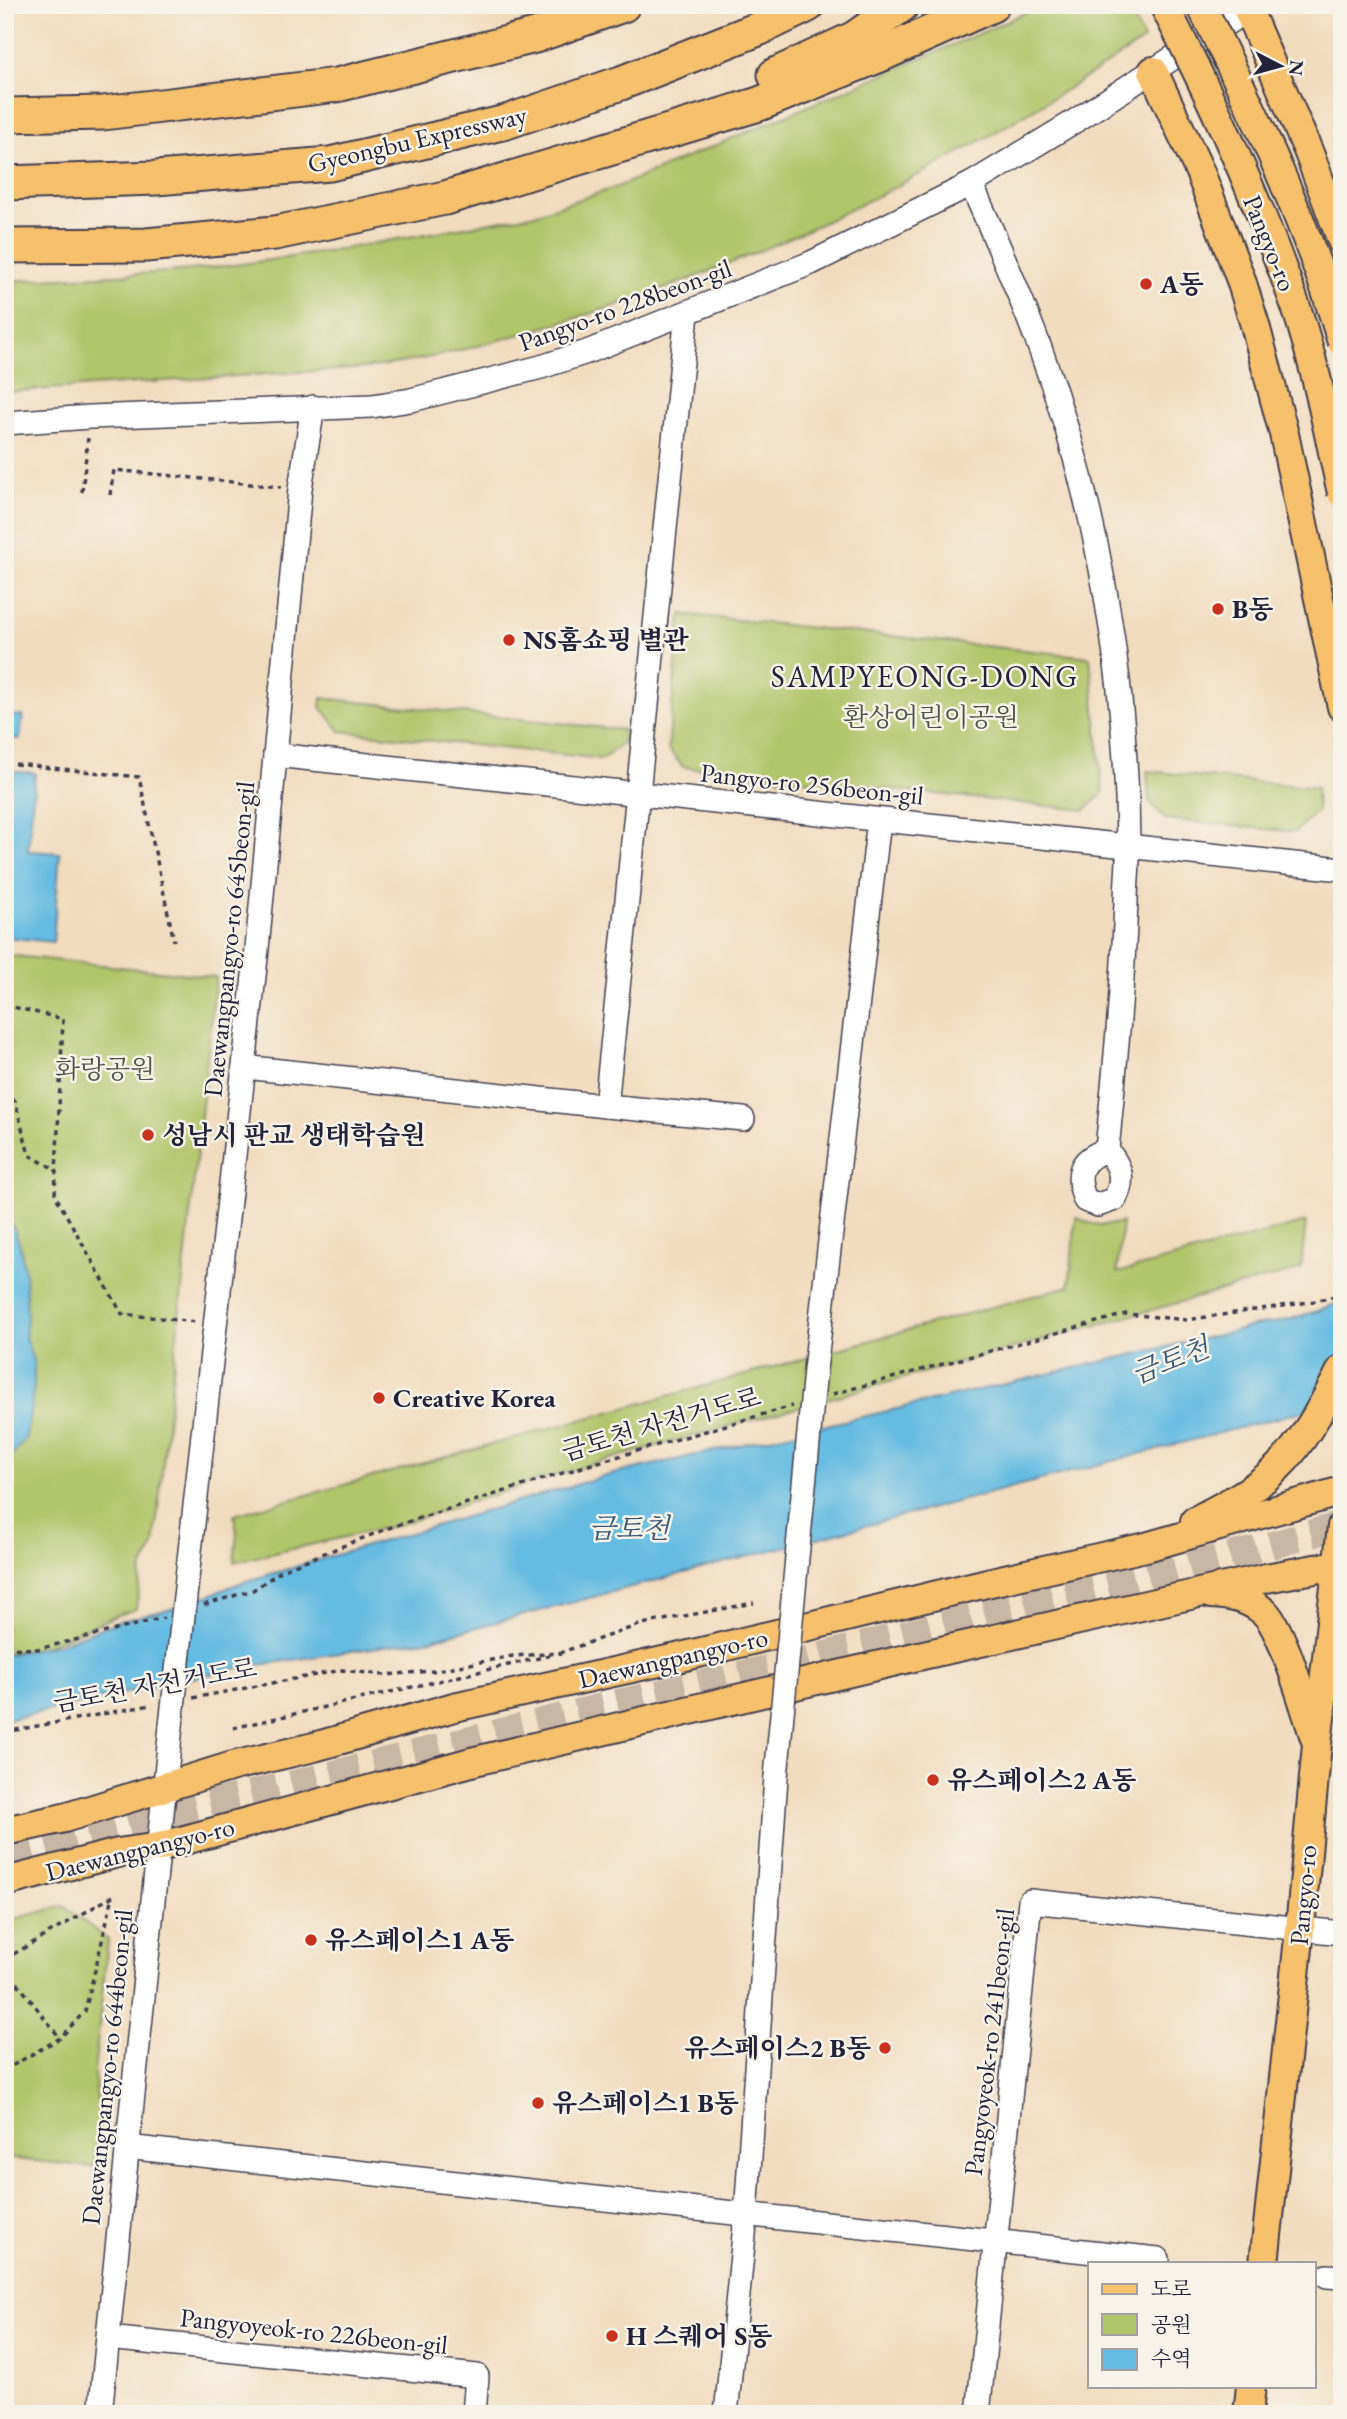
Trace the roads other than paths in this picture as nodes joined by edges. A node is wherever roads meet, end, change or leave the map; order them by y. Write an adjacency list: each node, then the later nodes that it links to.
1 (623, 5): 9 (highway)
2 (808, 5): 11 (highway, Gyeongbu Expressway)
3 (902, 5): 10 (highway)
4 (992, 5): 10 (highway)
5 (1164, 5): 19 (main road, Pangyo-ro, bridge)
6 (1201, 5): 16 (main road, Pangyo-ro, bridge)
7 (1251, 8): 8 (street, Pangyo-ro 228beon-gil); 13 (main road)
8 (1153, 72): 12 (street, Pangyo-ro 228beon-gil); 20 (main road)
9 (5, 115)
10 (586, 155): 14 (highway)
11 (5, 183)
12 (971, 184): 15 (street, Pangyo-ro 228beon-gil); 24 (street)
13 (1342, 241)
14 (5, 246)
15 (687, 313): 17 (street, Pangyo-ro 228beon-gil); 22 (street)
16 (1342, 342)
17 (313, 407): 18 (street, Pangyo-ro 228beon-gil); 21 (street, Daewangpangyo-ro 645beon-gil)
18 (5, 424)
19 (1342, 493)
20 (1342, 707)
21 (275, 755): 22 (street, Pangyo-ro 256beon-gil); 26 (street, Daewangpangyo-ro 645beon-gil)
22 (638, 794): 23 (street, Pangyo-ro 256beon-gil); 27 (street)
23 (879, 820): 24 (street, Pangyo-ro 256beon-gil); 46 (street, bridge)
24 (1128, 846): 25 (street, Pangyo-ro 256beon-gil); 29 (street)
25 (1342, 869)
26 (244, 1067): 27 (street); 37 (street, Daewangpangyo-ro 645beon-gil, bridge)
27 (606, 1106): 28 (street)
28 (743, 1119)
29 (1107, 1150)
30 (1342, 1369): 33 (main road)
31 (1342, 1491): 33 (main road, Daewangpangyo-ro)
32 (1342, 1526): 34 (main road, Pangyo-ro)
33 (1146, 1547): 39 (main road, Daewangpangyo-ro)
34 (1340, 1565): 35 (main road, Daewangpangyo-ro); 38 (main road, Pangyo-ro)
35 (1197, 1593): 38 (main road); 41 (main road, Daewangpangyo-ro)
36 (1342, 1674): 38 (main road)
37 (171, 1726): 39 (street, Daewangpangyo-ro 644beon-gil)
38 (1317, 1744): 43 (main road, Pangyo-ro)
39 (165, 1786): 40 (main road, Daewangpangyo-ro); 41 (street, Daewangpangyo-ro 644beon-gil)
40 (5, 1831)
41 (159, 1847): 42 (main road, Daewangpangyo-ro); 45 (street, Daewangpangyo-ro 644beon-gil)
42 (5, 1882)
43 (1300, 1929): 44 (street); 48 (main road, Pangyo-ro); 54 (street, Pangyoyeok-ro 241beon-gil)
44 (1342, 1933)
45 (126, 2147): 46 (street); 49 (street, Daewangpangyo-ro 644beon-gil)
46 (746, 2215): 47 (street); 53 (street)
47 (1158, 2259)
48 (1264, 2262)
49 (108, 2338): 51 (street, Daewangpangyo-ro 644beon-gil); 52 (street, Pangyoyeok-ro 226beon-gil)
50 (1251, 2388): 55 (main road)
51 (100, 2414)
52 (474, 2414)
53 (726, 2414)
54 (978, 2414)
55 (1248, 2414)

